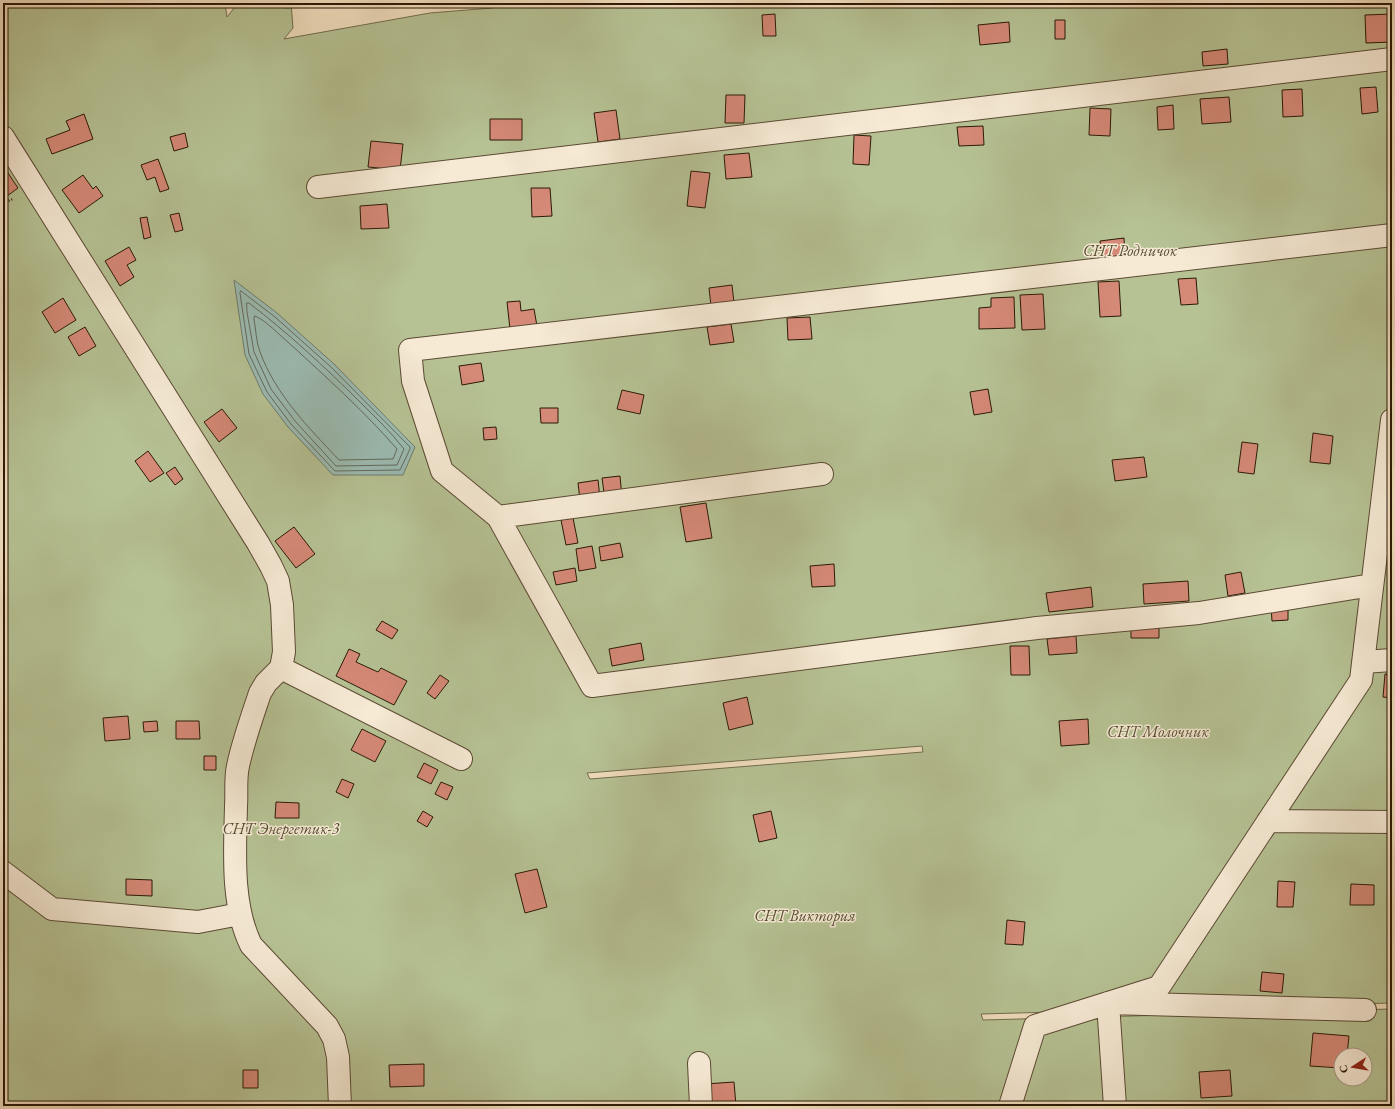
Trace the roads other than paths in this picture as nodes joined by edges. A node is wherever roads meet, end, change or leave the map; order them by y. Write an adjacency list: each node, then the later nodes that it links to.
1 (1392, 59): 3 (lane)
2 (3, 137): 12 (lane)
3 (318, 187)
4 (1392, 235): 8 (lane)
5 (1392, 420): 7 (lane)
6 (822, 474): 8 (lane)
7 (1388, 478): 9 (lane)
8 (498, 517): 9 (lane)
9 (1372, 585): 11 (lane)
10 (1392, 660): 11 (lane)
11 (1363, 662): 14 (lane)
12 (281, 668): 13 (lane); 17 (lane)
13 (461, 759)
14 (1268, 821): 15 (lane); 18 (lane)
15 (1392, 822)
16 (3, 872): 17 (lane)
17 (240, 914): 21 (lane)
18 (1108, 1003): 19 (lane); 23 (lane); 24 (lane)
19 (1364, 1010)
20 (699, 1063): 22 (lane)
21 (340, 1106)
22 (701, 1106)
23 (1010, 1106)
24 (1115, 1106)

